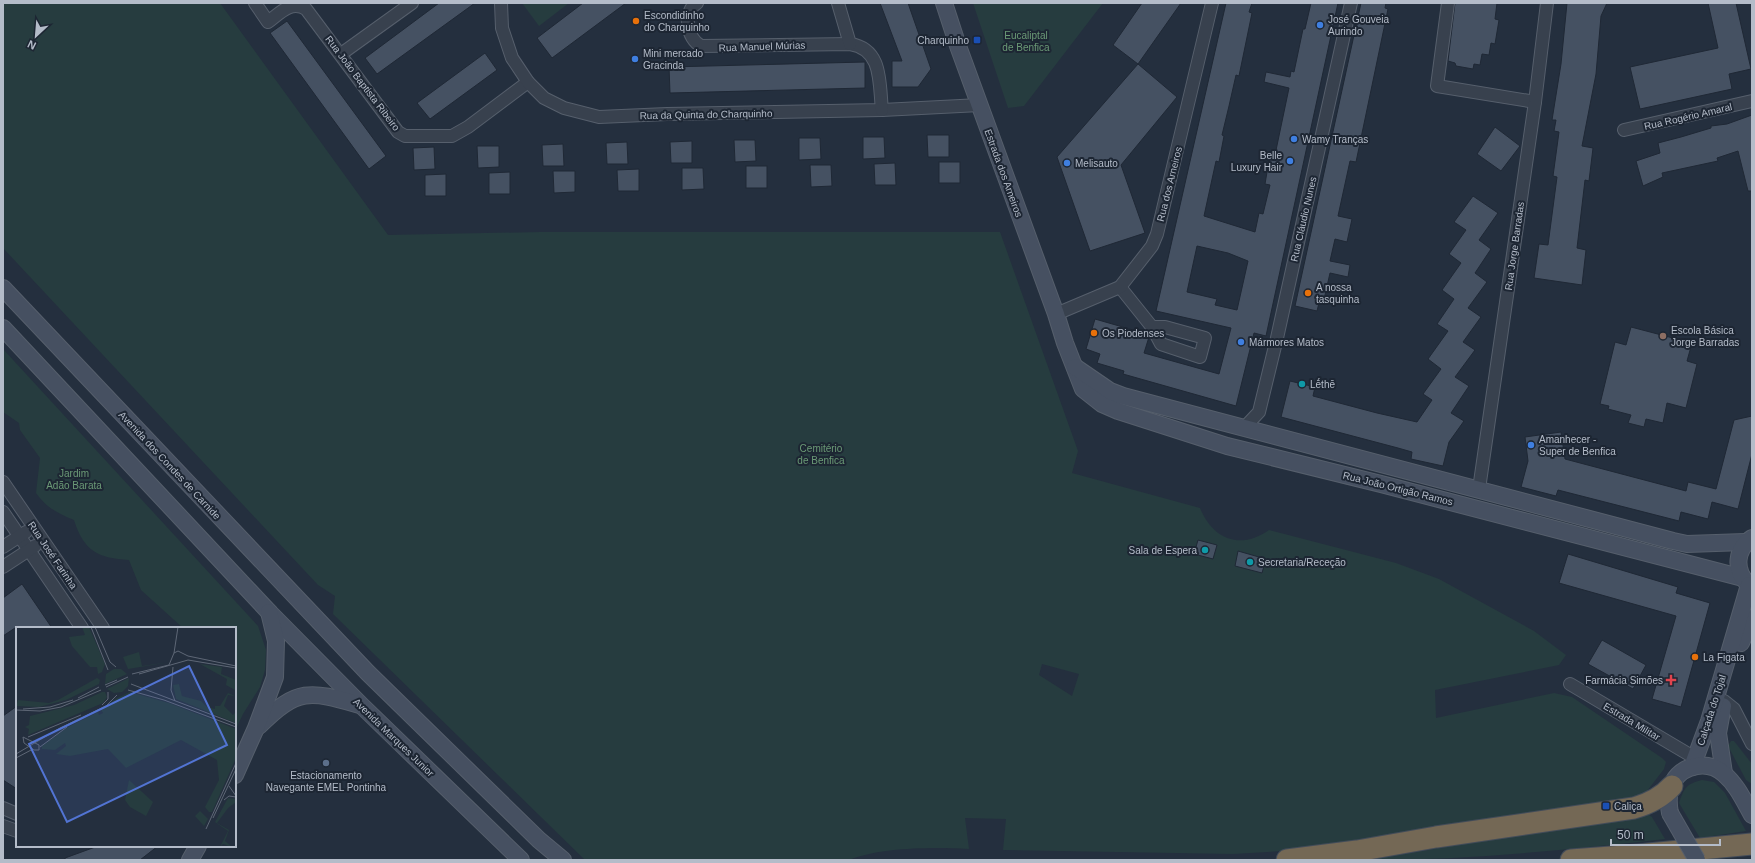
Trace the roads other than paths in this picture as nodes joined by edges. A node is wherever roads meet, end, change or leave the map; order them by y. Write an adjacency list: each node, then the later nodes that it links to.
1 (255, 3): 12 (street, Rua João Baptista Ribeiro)
2 (412, 3): 12 (street)
3 (501, 3): 13 (street, Rua da Quinta do Charquinho)
4 (696, 3): 11 (street, Rua Manuel Múrias)
5 (838, 3): 11 (street)
6 (944, 3): 16 (street, Estrada dos Arneiros)
7 (1212, 3): 19 (street, Rua dos Arneiros)
8 (1351, 3): 26 (street, Rua Cláudio Nunes)
9 (1448, 3): 15 (street)
10 (1547, 3): 15 (street, Rua Jorge Barradas)
11 (850, 44): 17 (street, Rua Manuel Múrias)
12 (341, 54): 13 (street, Rua João Baptista Ribeiro)
13 (528, 82): 17 (street, Rua da Quinta do Charquinho)
14 (1752, 101): 18 (street, Rua Rogério Amaral)
15 (1535, 102): 28 (street, Rua Jorge Barradas)
16 (980, 105): 17 (street, Rua da Quinta do Charquinho); 21 (street, Estrada dos Arneiros)
17 (882, 110)
18 (1624, 130)
19 (1120, 286): 21 (street, Rua dos Arneiros); 22 (street)
20 (3, 288): 58 (street, Avenida dos Condes de Carnide)
21 (1056, 314): 24 (street, Estrada dos Arneiros)
22 (1152, 327)
23 (3, 328): 38 (street)
24 (1065, 342): 25 (street, Rua João Ortigão Ramos)
25 (1075, 367): 26 (street, Rua João Ortigão Ramos); 37 (street, Rua João Ortigão Ramos)
26 (1243, 429): 28 (street, Rua João Ortigão Ramos)
27 (3, 482): 30 (street, Rua José Farinha)
28 (1478, 489): 33 (street, Rua João Ortigão Ramos)
29 (3, 512): 31 (street, Rua José Farinha)
30 (34, 527): 31 (street); 32 (street, Rua José Farinha)
31 (19, 536): 34 (street); 35 (street, Rua José Farinha)
32 (43, 540): 35 (street); 41 (street, Rua José Farinha)
33 (1749, 540): 37 (street, Calçada do Tojal)
34 (3, 547)
35 (29, 550): 36 (street); 40 (street, Rua José Farinha)
36 (3, 567)
37 (1748, 583): 47 (street, Calçada do Tojal)
38 (269, 612): 44 (street, Avenida Marques Junior); 45 (street)
39 (1752, 618): 43 (street, Calçada do Tojal)
40 (81, 627)
41 (102, 627)
42 (1570, 684): 47 (street, Estrada Militar)
43 (1724, 701): 46 (street); 49 (street, Calçada do Tojal)
44 (361, 705): 45 (street); 57 (street, Avenida Marques Junior)
45 (256, 728): 48 (street)
46 (1752, 744)
47 (1694, 762): 49 (street); 50 (street)
48 (236, 773)
49 (1724, 773): 51 (street)
50 (1672, 786): 59 (highway); 61 (street, bridge)
51 (1749, 805)
52 (3, 808): 53 (street)
53 (16, 814)
54 (3, 826): 55 (street)
55 (16, 831)
56 (1752, 844): 60 (highway)
57 (521, 860)
58 (563, 860)
59 (1287, 860)
60 (1571, 860)
61 (1697, 860)

